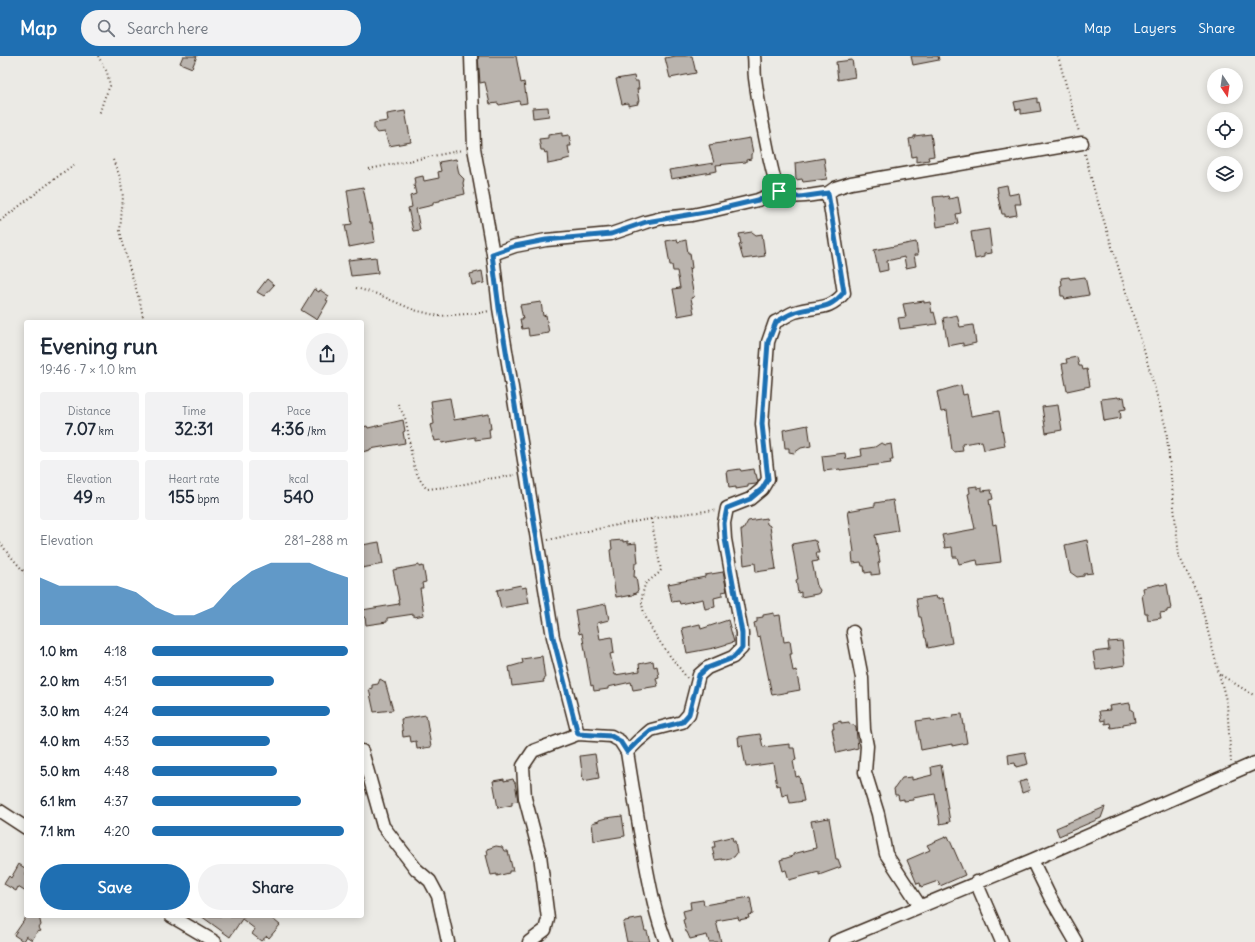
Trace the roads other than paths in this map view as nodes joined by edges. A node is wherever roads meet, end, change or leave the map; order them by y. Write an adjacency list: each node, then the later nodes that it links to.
1 (471, 56): 6 (street)
2 (754, 56): 4 (street)
3 (1082, 143): 5 (street)
4 (779, 191): 5 (street); 6 (street)
5 (828, 193): 9 (street)
6 (492, 254): 8 (street)
7 (854, 632): 16 (street)
8 (578, 734): 9 (street); 20 (street)
9 (627, 752): 21 (street)
10 (364, 758): 19 (street)
11 (1255, 763): 14 (street)
12 (0, 811): 13 (street)
13 (24, 827)
14 (1032, 860): 15 (street); 24 (street)
15 (976, 882): 16 (street); 23 (street)
16 (920, 906): 22 (street)
17 (174, 918): 18 (street)
18 (215, 942)
19 (448, 942)
20 (529, 942)
21 (666, 942)
22 (835, 942)
23 (1002, 942)
24 (1076, 942)

